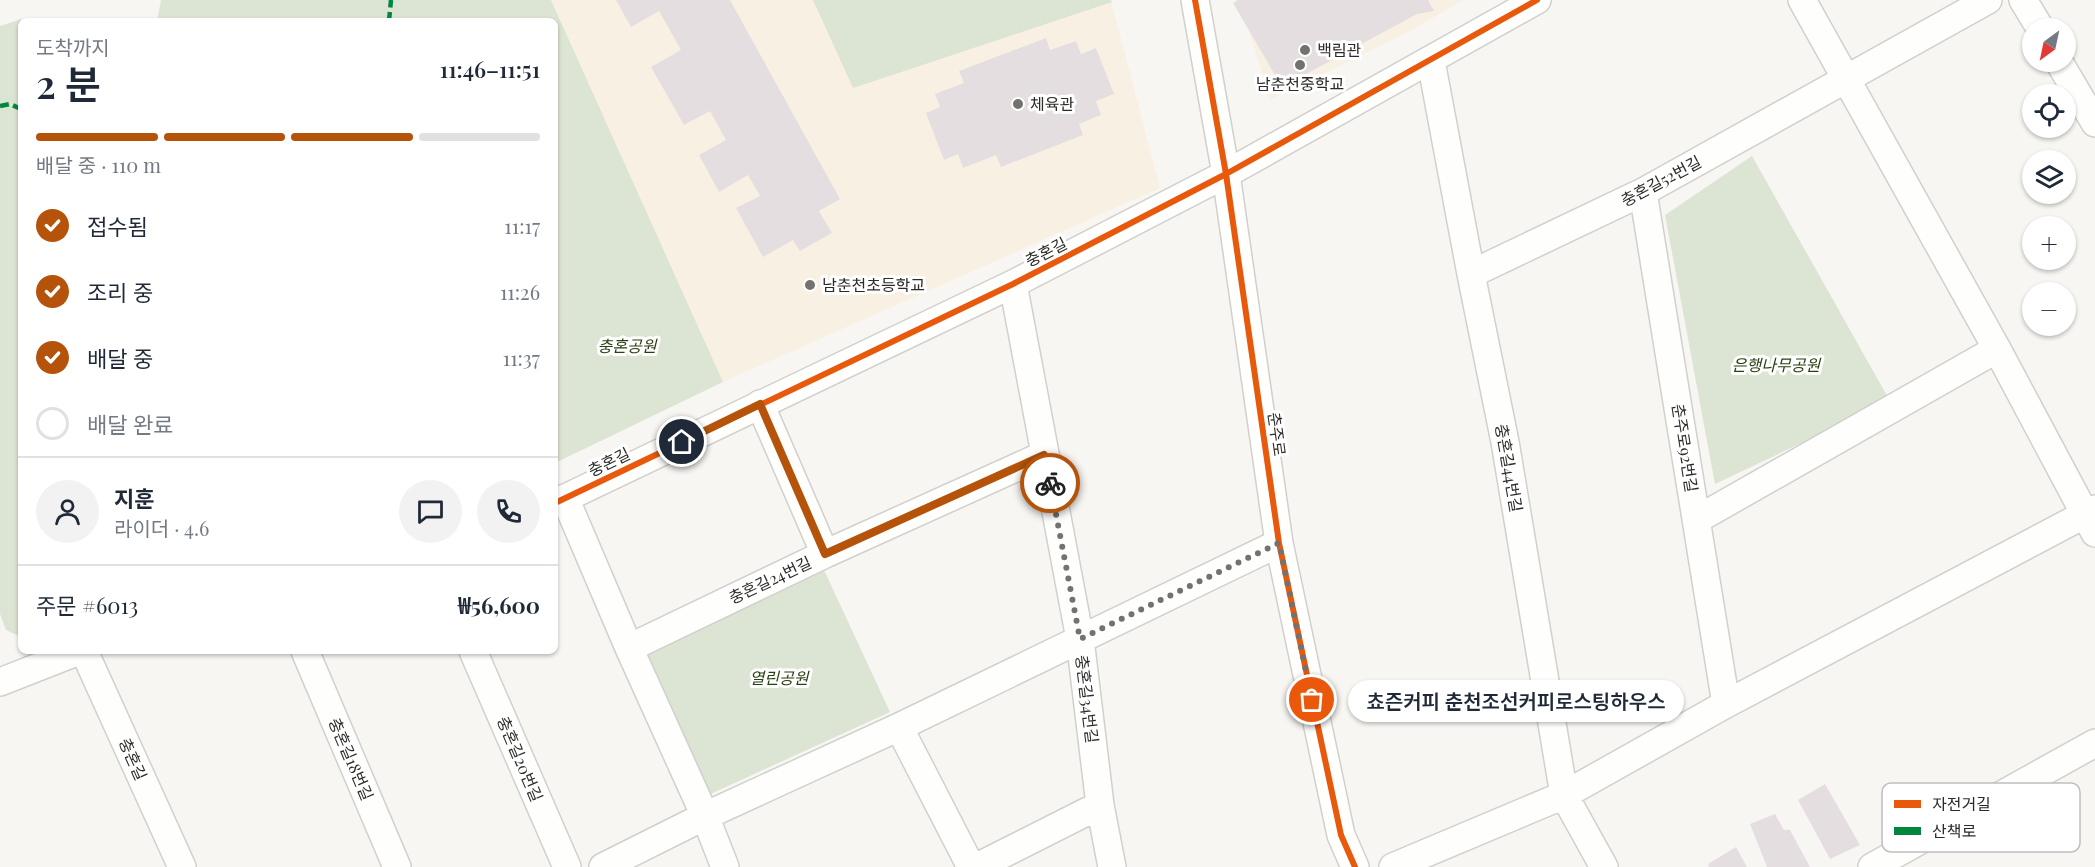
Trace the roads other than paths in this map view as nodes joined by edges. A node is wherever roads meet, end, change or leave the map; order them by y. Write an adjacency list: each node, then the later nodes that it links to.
1 (1195, 0): 11 (street, 춘주로)
2 (1537, 0): 7 (street, 충혼길)
3 (1802, 0): 9 (street)
4 (1988, 0): 9 (street, 충혼길52번길)
5 (2023, 0): 6 (street)
6 (2034, 18)
7 (1431, 61): 11 (street, 충혼길); 13 (street, 충혼길44번길)
8 (2065, 72): 10 (street)
9 (1846, 79): 12 (street, 충혼길52번길); 15 (street)
10 (2095, 123)
11 (1226, 174): 14 (street, 충혼길); 21 (street, 춘주로)
12 (1643, 192): 13 (street, 충혼길52번길); 20 (street, 춘주로92번길)
13 (1471, 274): 34 (street, 충혼길44번길)
14 (1013, 284): 16 (street, 충혼길); 17 (street, 충혼길34번길)
15 (1997, 349): 19 (street); 20 (street)
16 (760, 404): 18 (street, 충혼길); 22 (street)
17 (1044, 455): 22 (street, 충혼길24번길); 23 (street, 충혼길34번길)
18 (560, 501): 24 (street)
19 (2091, 519): 30 (street)
20 (1696, 520): 30 (street, 춘주로92번길)
21 (1279, 543): 23 (street); 46 (street, 춘주로)
22 (825, 554): 24 (street, 충혼길24번길)
23 (1080, 639): 31 (street); 35 (street, 충혼길34번길)
24 (629, 648): 36 (street)
25 (71, 654): 29 (street)
26 (85, 654): 38 (street, 충혼길)
27 (306, 654): 39 (street, 충혼길18번길)
28 (474, 654): 40 (street, 충혼길20번길)
29 (0, 682)
30 (1726, 704): 34 (street)
31 (899, 727): 36 (street); 43 (street)
32 (2095, 743): 33 (street)
33 (2023, 783)
34 (1564, 795): 47 (street); 48 (street, 충혼길44번길)
35 (1100, 805): 44 (street); 45 (street, 충혼길34번길)
36 (705, 816): 41 (street); 42 (street)
37 (1899, 852): 49 (street)
38 (182, 867)
39 (398, 867)
40 (567, 867)
41 (603, 867)
42 (725, 867)
43 (971, 867)
44 (977, 867)
45 (1112, 867)
46 (1355, 867)
47 (1393, 867)
48 (1604, 867)
49 (1872, 867)

